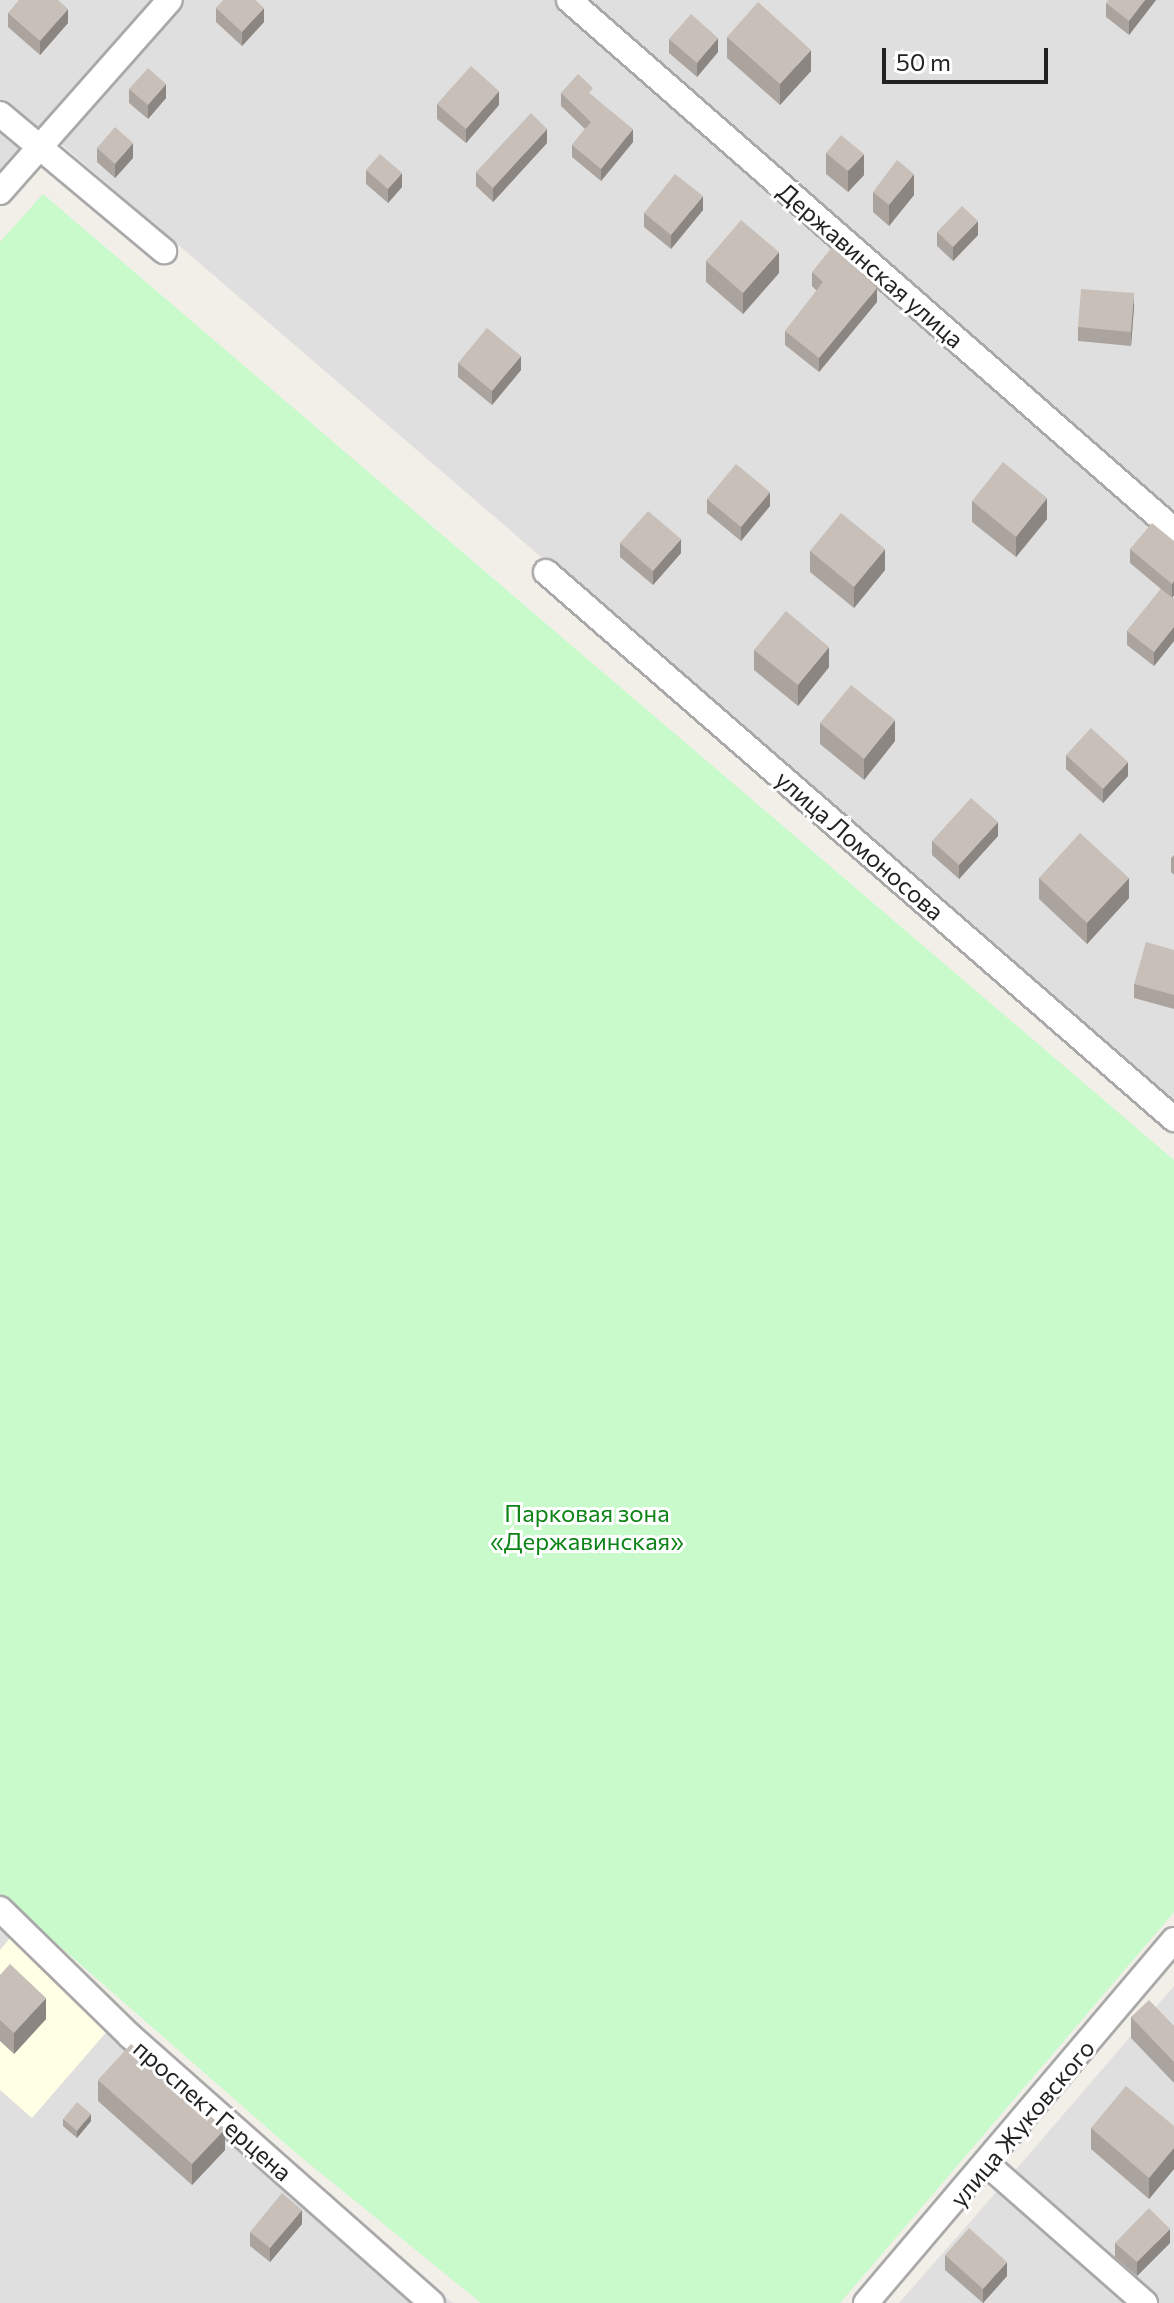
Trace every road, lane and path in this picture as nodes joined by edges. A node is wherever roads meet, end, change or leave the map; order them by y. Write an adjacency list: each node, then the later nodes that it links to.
1 (170, 0): 4 (street)
2 (569, 0): 7 (street, Державинская улица)
3 (0, 114): 4 (street)
4 (40, 148): 5 (street); 6 (street)
5 (0, 192)
6 (164, 251)
7 (1174, 530)
8 (546, 572): 9 (street, улица Ломоносова)
9 (1174, 1119)
10 (0, 1909): 13 (street, проспект Герцена)
11 (1174, 1940): 12 (street, улица Жуковского)
12 (988, 2165): 14 (street, улица Жуковского); 15 (street)
13 (432, 2303)
14 (866, 2303)
15 (1145, 2303)

